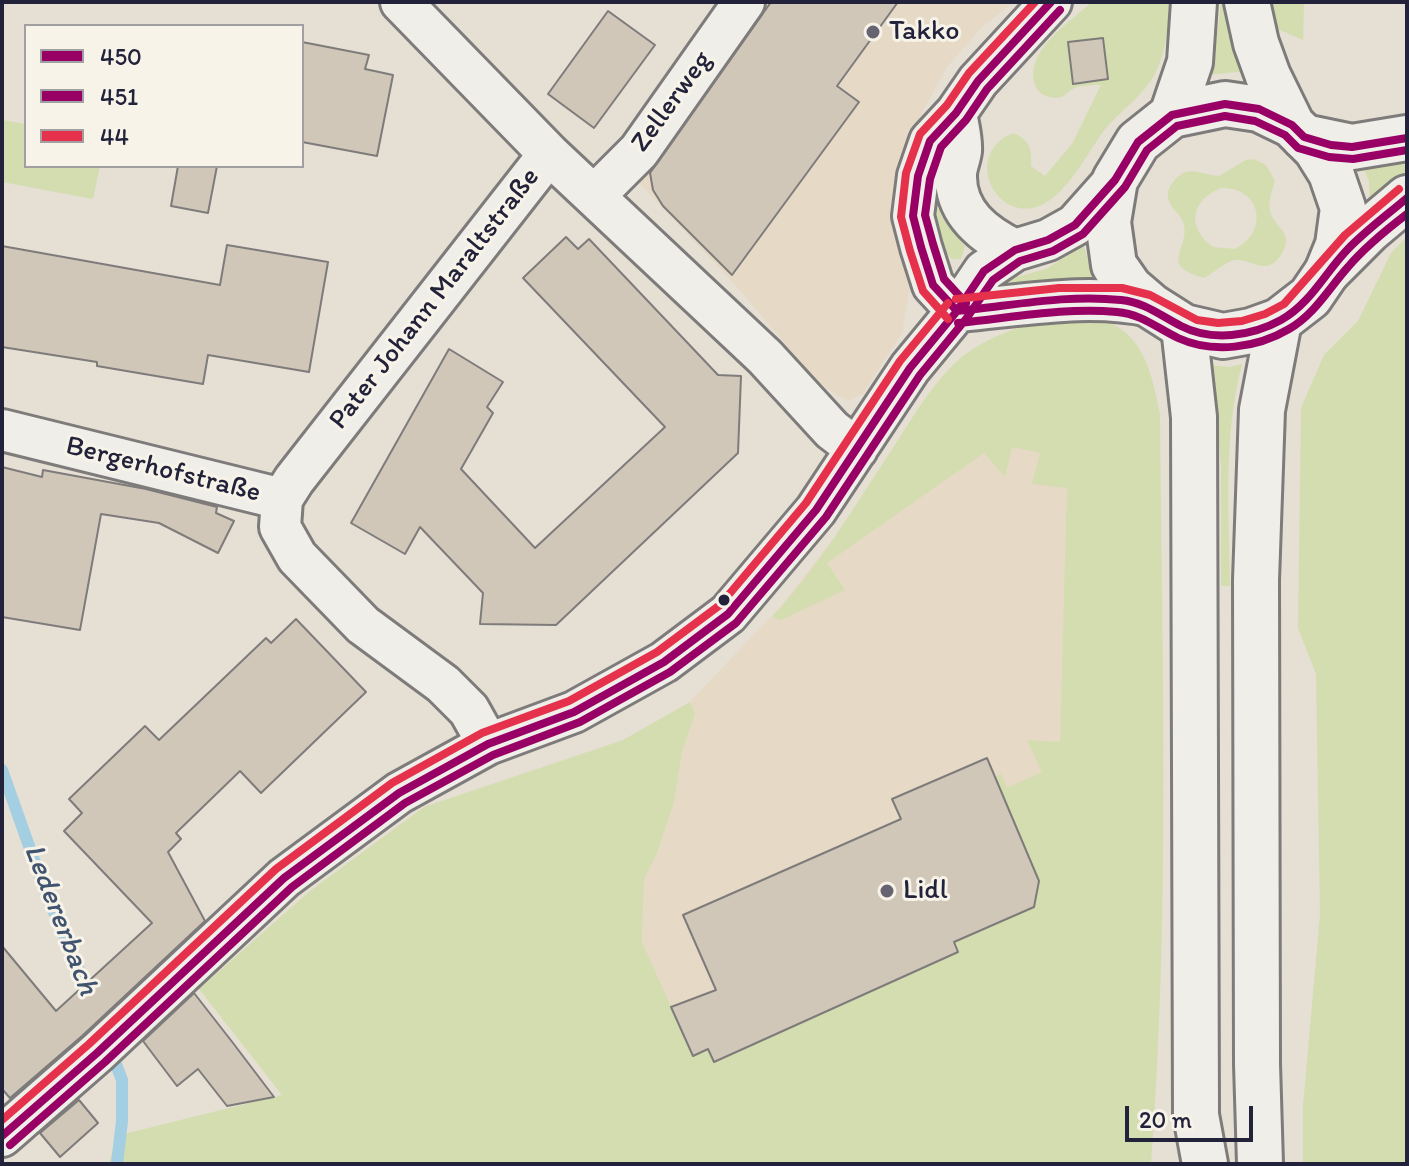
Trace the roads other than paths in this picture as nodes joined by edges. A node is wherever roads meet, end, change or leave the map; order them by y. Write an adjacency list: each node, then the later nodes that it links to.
1 (401, 2): 10 (street, Pater Johann Maraltstraße)
2 (744, 2): 12 (street, Zellerweg)
3 (1051, 2): 6 (street)
4 (1194, 2): 7 (main road)
5 (1247, 2): 8 (main road)
6 (956, 113): 14 (street); 16 (street)
7 (1172, 115): 8 (main road); 11 (main road)
8 (1298, 131): 9 (main road); 15 (main road)
9 (1407, 138)
10 (549, 154): 12 (street); 21 (street, Pater Johann Maraltstraße)
11 (1115, 180): 14 (street); 17 (main road)
12 (594, 196): 20 (street)
13 (1407, 198): 15 (main road)
14 (1015, 250): 16 (street)
15 (1327, 272): 18 (main road)
16 (957, 311): 17 (street); 20 (street)
17 (1167, 317): 18 (main road); 23 (main road)
18 (1279, 321): 27 (main road)
19 (2, 430): 21 (street, Bergerhofstraße)
20 (857, 449): 22 (street)
21 (282, 499): 22 (street, Bergerhofstraße)
22 (488, 744): 24 (street)
23 (1196, 1115): 25 (main road); 26 (main road)
24 (2, 1136)
25 (1185, 1164)
26 (1205, 1164)
27 (1260, 1164)

